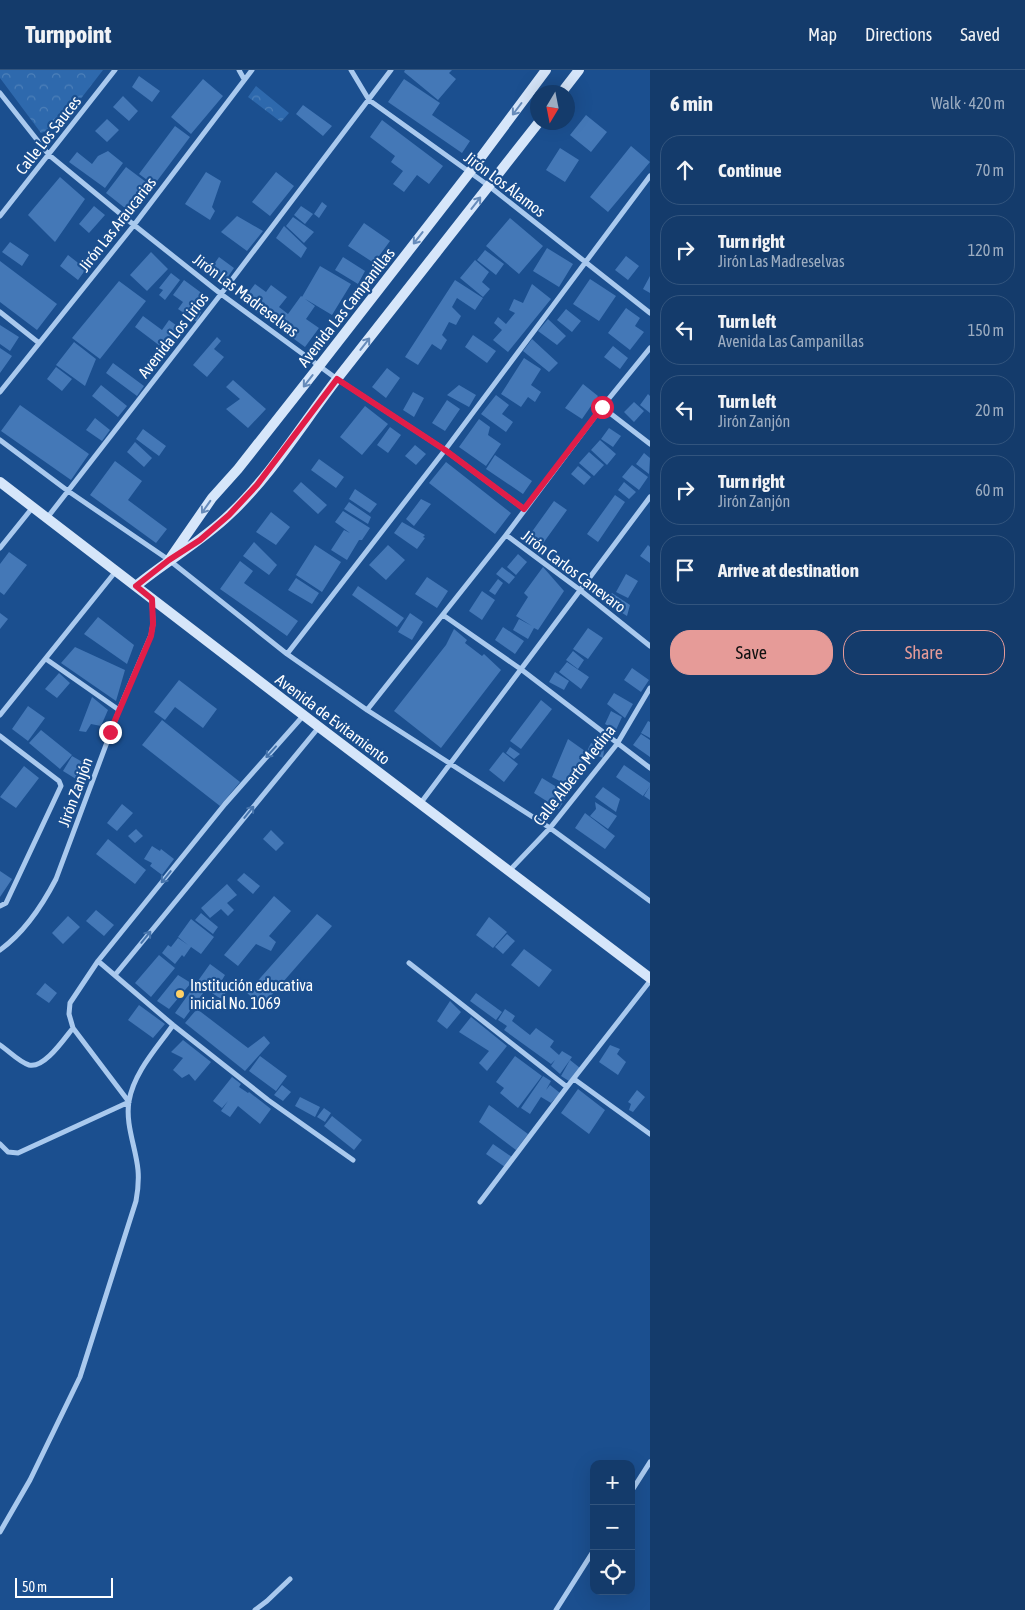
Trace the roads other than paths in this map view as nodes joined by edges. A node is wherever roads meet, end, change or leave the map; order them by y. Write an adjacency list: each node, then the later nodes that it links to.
1 (115, 70): 13 (street, Calle Los Sauces)
2 (239, 70): 8 (street)
3 (252, 70): 8 (street, Jirón Las Araucarias)
4 (351, 70): 11 (street, Jirón Los Álamos)
5 (391, 70): 11 (street, Avenida Los Lirios)
6 (546, 70): 14 (street, Avenida Las Campanillas, one-way to 14)
7 (579, 70): 9 (street)
8 (244, 80): 18 (street, Jirón Las Araucarias)
9 (567, 85)
10 (0, 93): 13 (street, Jirón Las Madreselvas)
11 (369, 100): 14 (street, Jirón Los Álamos); 20 (street, Avenida Los Lirios)
12 (533, 130): 16 (street, Avenida Las Campanillas)
13 (49, 155): 17 (street, Calle Los Sauces); 18 (street, Jirón Las Madreselvas)
14 (470, 172): 16 (street, Jirón Los Álamos); 25 (street, Avenida Las Campanillas, one-way to 25)
15 (650, 176): 19 (street)
16 (490, 186): 19 (street, Jirón Los Álamos); 26 (street, Avenida Las Campanillas, one-way to 16)
17 (0, 216)
18 (134, 225): 20 (street, Jirón Las Madreselvas); 23 (street, Jirón Las Araucarias)
19 (584, 262): 22 (street, Jirón Los Álamos); 31 (street)
20 (221, 294): 25 (street, Jirón Las Madreselvas); 33 (street, Avenida Los Lirios)
21 (0, 312): 23 (street)
22 (650, 313)
23 (39, 343): 27 (street, Jirón Las Araucarias)
24 (650, 348): 28 (street)
25 (320, 365): 26 (street, Jirón Las Madreselvas); 40 (street, Avenida Las Campanillas, one-way to 40)
26 (337, 379): 31 (street, Jirón Las Madreselvas); 40 (street, Avenida Las Campanillas)
27 (0, 392)
28 (602, 407): 30 (street); 36 (street)
29 (0, 440): 33 (street)
30 (650, 444)
31 (445, 450): 36 (street, Jirón Las Madreselvas); 47 (street)
32 (0, 482): 35 (street, Avenida de Evitamiento)
33 (68, 491): 37 (street, Avenida Los Lirios); 40 (street)
34 (650, 497): 43 (street)
35 (33, 507): 37 (street, Avenida de Evitamiento); 39 (street)
36 (524, 509): 38 (street)
37 (46, 518): 41 (street, Avenida de Evitamiento)
38 (506, 535): 43 (street, Jirón Carlos Canevaro); 45 (street)
39 (0, 548)
40 (169, 560): 42 (street, Avenida Las Campanillas); 47 (street)
41 (116, 571): 42 (street, Avenida de Evitamiento); 48 (street)
42 (136, 586): 44 (street, Avenida de Evitamiento)
43 (580, 590): 46 (street, Jirón Carlos Canevaro); 49 (street)
44 (152, 599): 51 (street, Jirón Zanjón); 54 (street, Avenida de Evitamiento)
45 (443, 615): 49 (street); 52 (street)
46 (650, 646)
47 (287, 654): 52 (street)
48 (46, 659): 51 (street); 53 (street)
49 (522, 670): 57 (street); 58 (street)
50 (650, 688): 57 (street, Calle Alberto Medina)
51 (119, 710): 65 (street, Jirón Zanjón)
52 (367, 710): 58 (street)
53 (0, 715)
54 (303, 716): 55 (street, Avenida de Evitamiento); 66 (street, one-way to 66)
55 (318, 727): 60 (street, Avenida de Evitamiento); 68 (street, one-way to 55)
56 (0, 736): 64 (street)
57 (617, 744): 59 (street); 61 (street, Calle Alberto Medina)
58 (450, 764): 60 (street); 61 (street)
59 (650, 768)
60 (420, 804): 62 (street, Avenida de Evitamiento)
61 (550, 828): 62 (street, Calle Alberto Medina); 63 (street)
62 (509, 872): 69 (street, Avenida de Evitamiento)
63 (650, 902)
64 (0, 906)
65 (0, 950)
66 (98, 960): 68 (street); 71 (street)
67 (409, 963): 74 (street)
68 (116, 975): 70 (street)
69 (650, 980): 73 (street)
70 (173, 1025): 75 (street); 78 (street)
71 (73, 1028): 72 (street); 75 (street)
72 (0, 1045)
73 (574, 1079): 74 (street); 76 (street)
74 (566, 1087): 79 (street)
75 (128, 1102): 77 (street); 82 (street)
76 (650, 1134)
77 (0, 1144)
78 (353, 1160)
79 (480, 1202)
80 (650, 1462): 81 (street)
81 (635, 1486)
82 (0, 1532)
83 (590, 1556): 88 (street)
84 (290, 1579): 85 (street)
85 (267, 1601): 86 (street); 87 (street)
86 (255, 1610)
87 (265, 1610)
88 (556, 1610)

